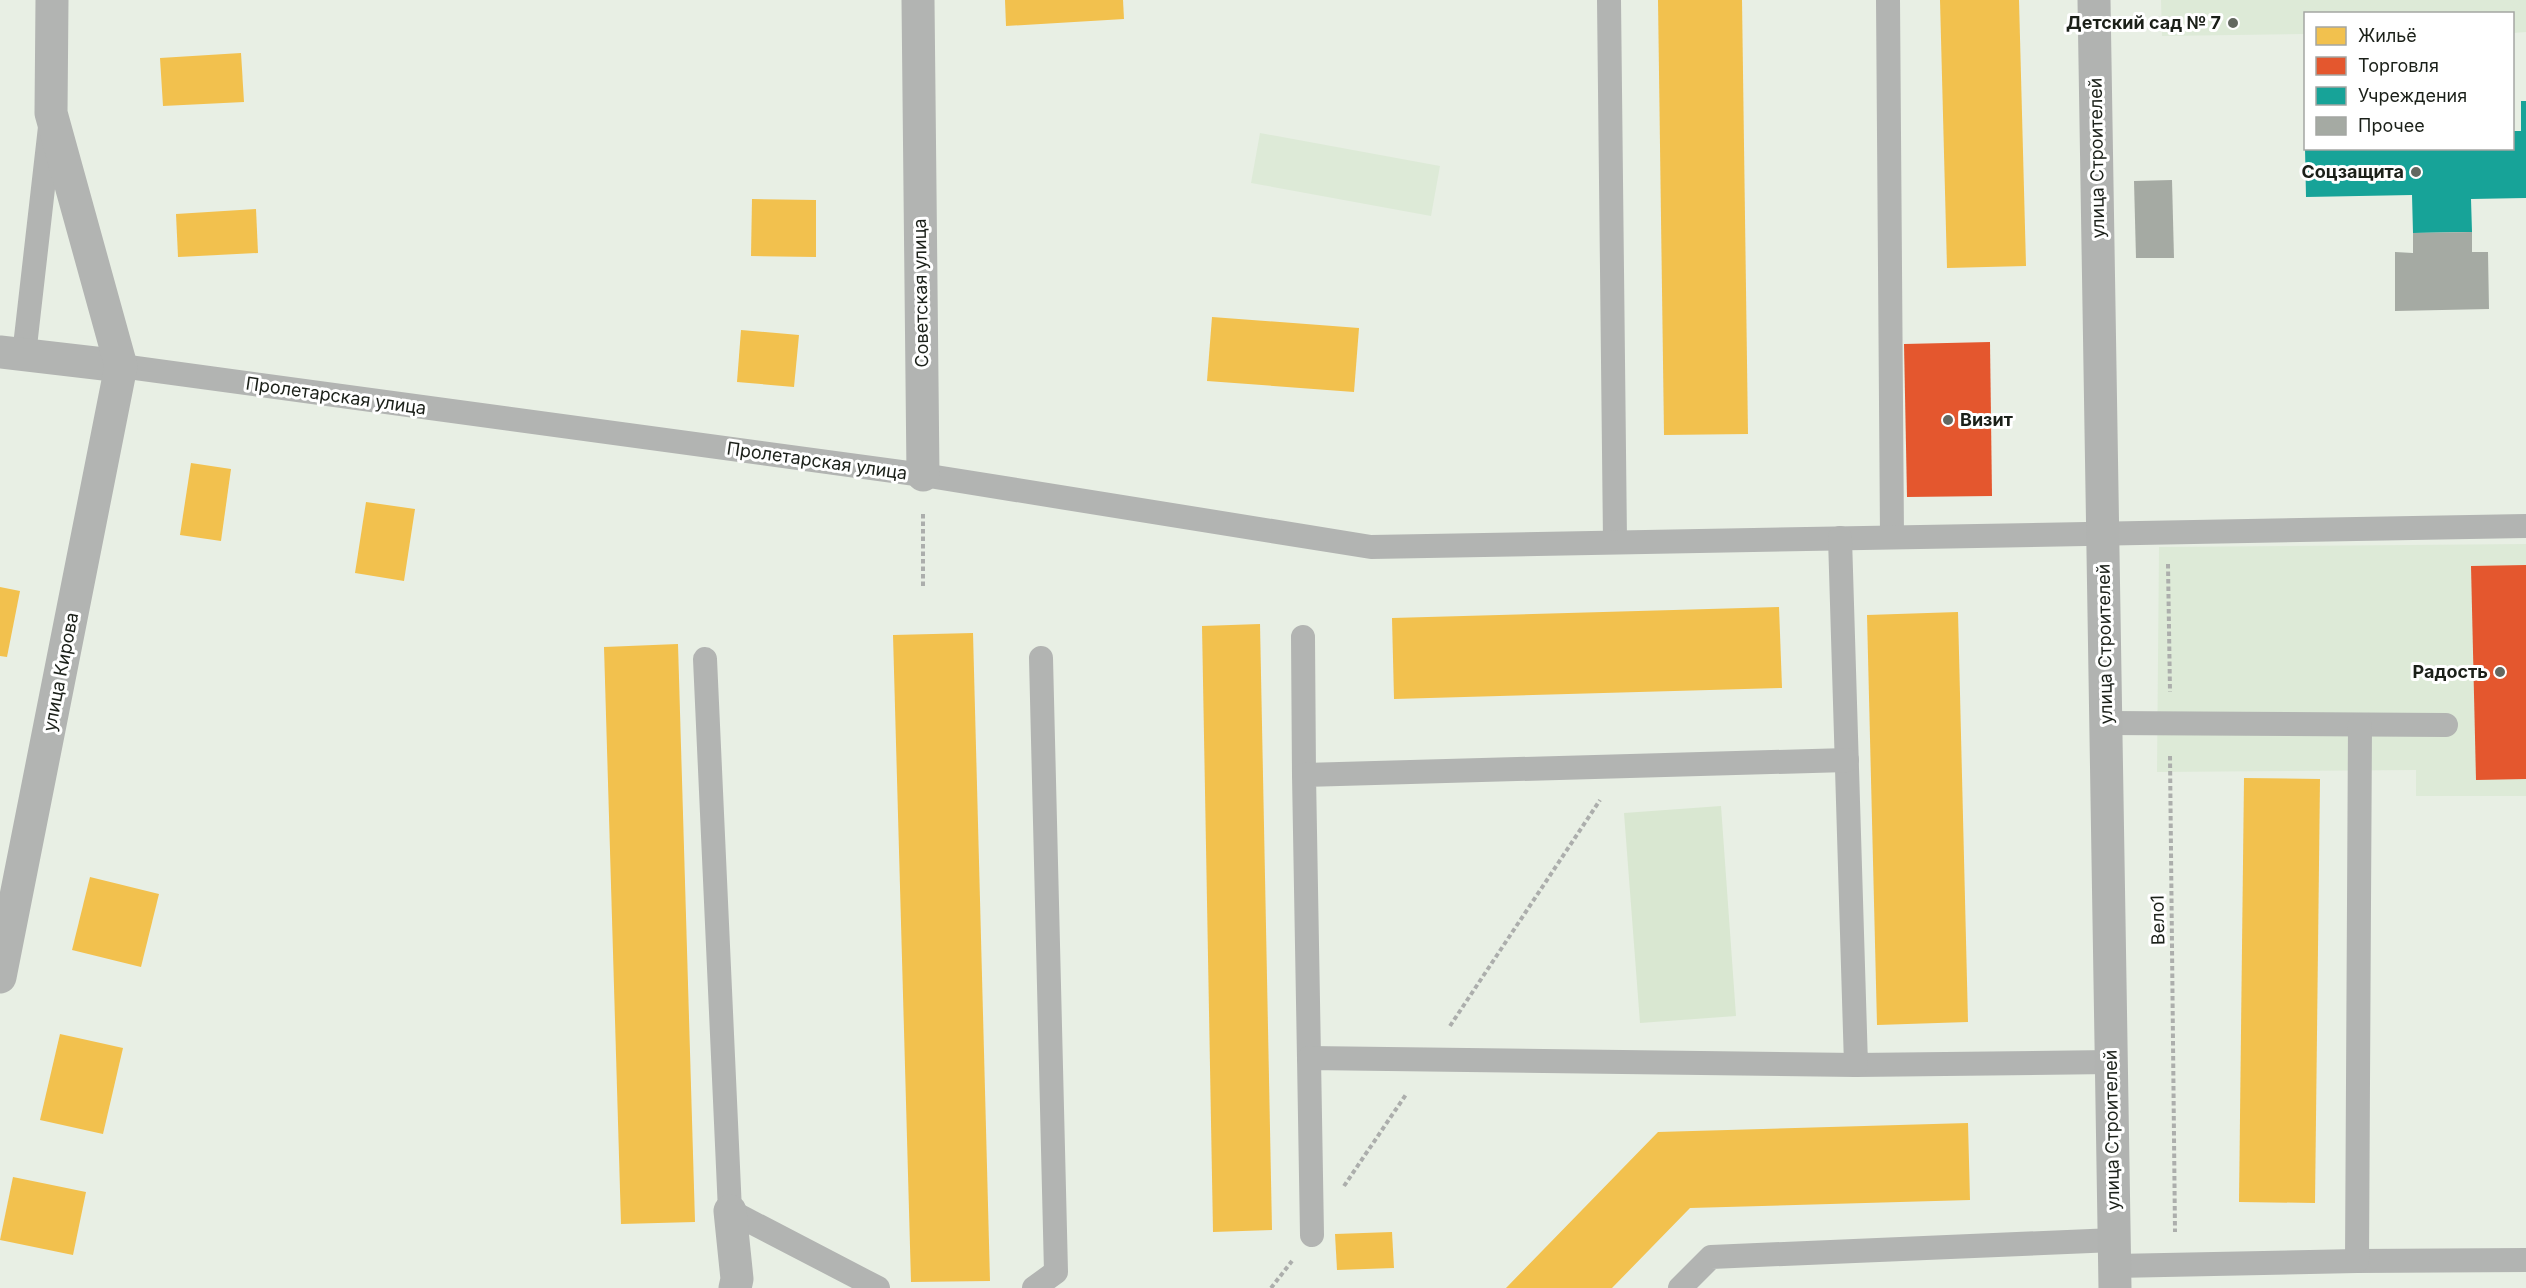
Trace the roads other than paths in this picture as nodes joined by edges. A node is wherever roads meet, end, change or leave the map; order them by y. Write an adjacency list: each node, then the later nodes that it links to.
1 (52, 0): 6 (street)
2 (918, 0): 9 (street, Советская улица)
3 (1609, 0): 14 (lane)
4 (1888, 0): 12 (lane)
5 (2094, 0): 11 (main road, улица Строителей)
6 (51, 112): 7 (lane); 8 (street)
7 (12, 354): 8 (street)
8 (121, 366): 9 (lane, Пролетарская улица); 23 (street, улица Кирова)
9 (923, 475): 14 (lane, Пролетарская улица)
10 (2526, 526): 11 (lane, Пролетарская улица)
11 (2103, 533): 12 (lane, Пролетарская улица); 18 (main road, улица Строителей)
12 (1892, 537): 13 (lane, Пролетарская улица)
13 (1840, 538): 14 (lane, Пролетарская улица); 21 (lane)
14 (1615, 542)
15 (1303, 637): 22 (lane)
16 (1041, 658): 34 (lane)
17 (705, 659): 27 (lane)
18 (2107, 723): 19 (lane); 25 (main road, улица Строителей)
19 (2360, 725): 20 (lane); 30 (lane)
20 (2446, 725)
21 (1847, 760): 22 (lane); 26 (lane)
22 (1304, 775): 24 (lane)
23 (0, 977)
24 (1309, 1058): 26 (lane); 28 (lane)
25 (2111, 1062): 26 (lane); 31 (main road, улица Строителей)
26 (1856, 1065)
27 (730, 1211): 32 (street); 33 (lane)
28 (1312, 1235)
29 (2526, 1260): 30 (lane)
30 (2357, 1261): 31 (lane)
31 (2115, 1265): 35 (lane)
32 (735, 1288)
33 (878, 1288)
34 (1034, 1288)
35 (1680, 1288)

